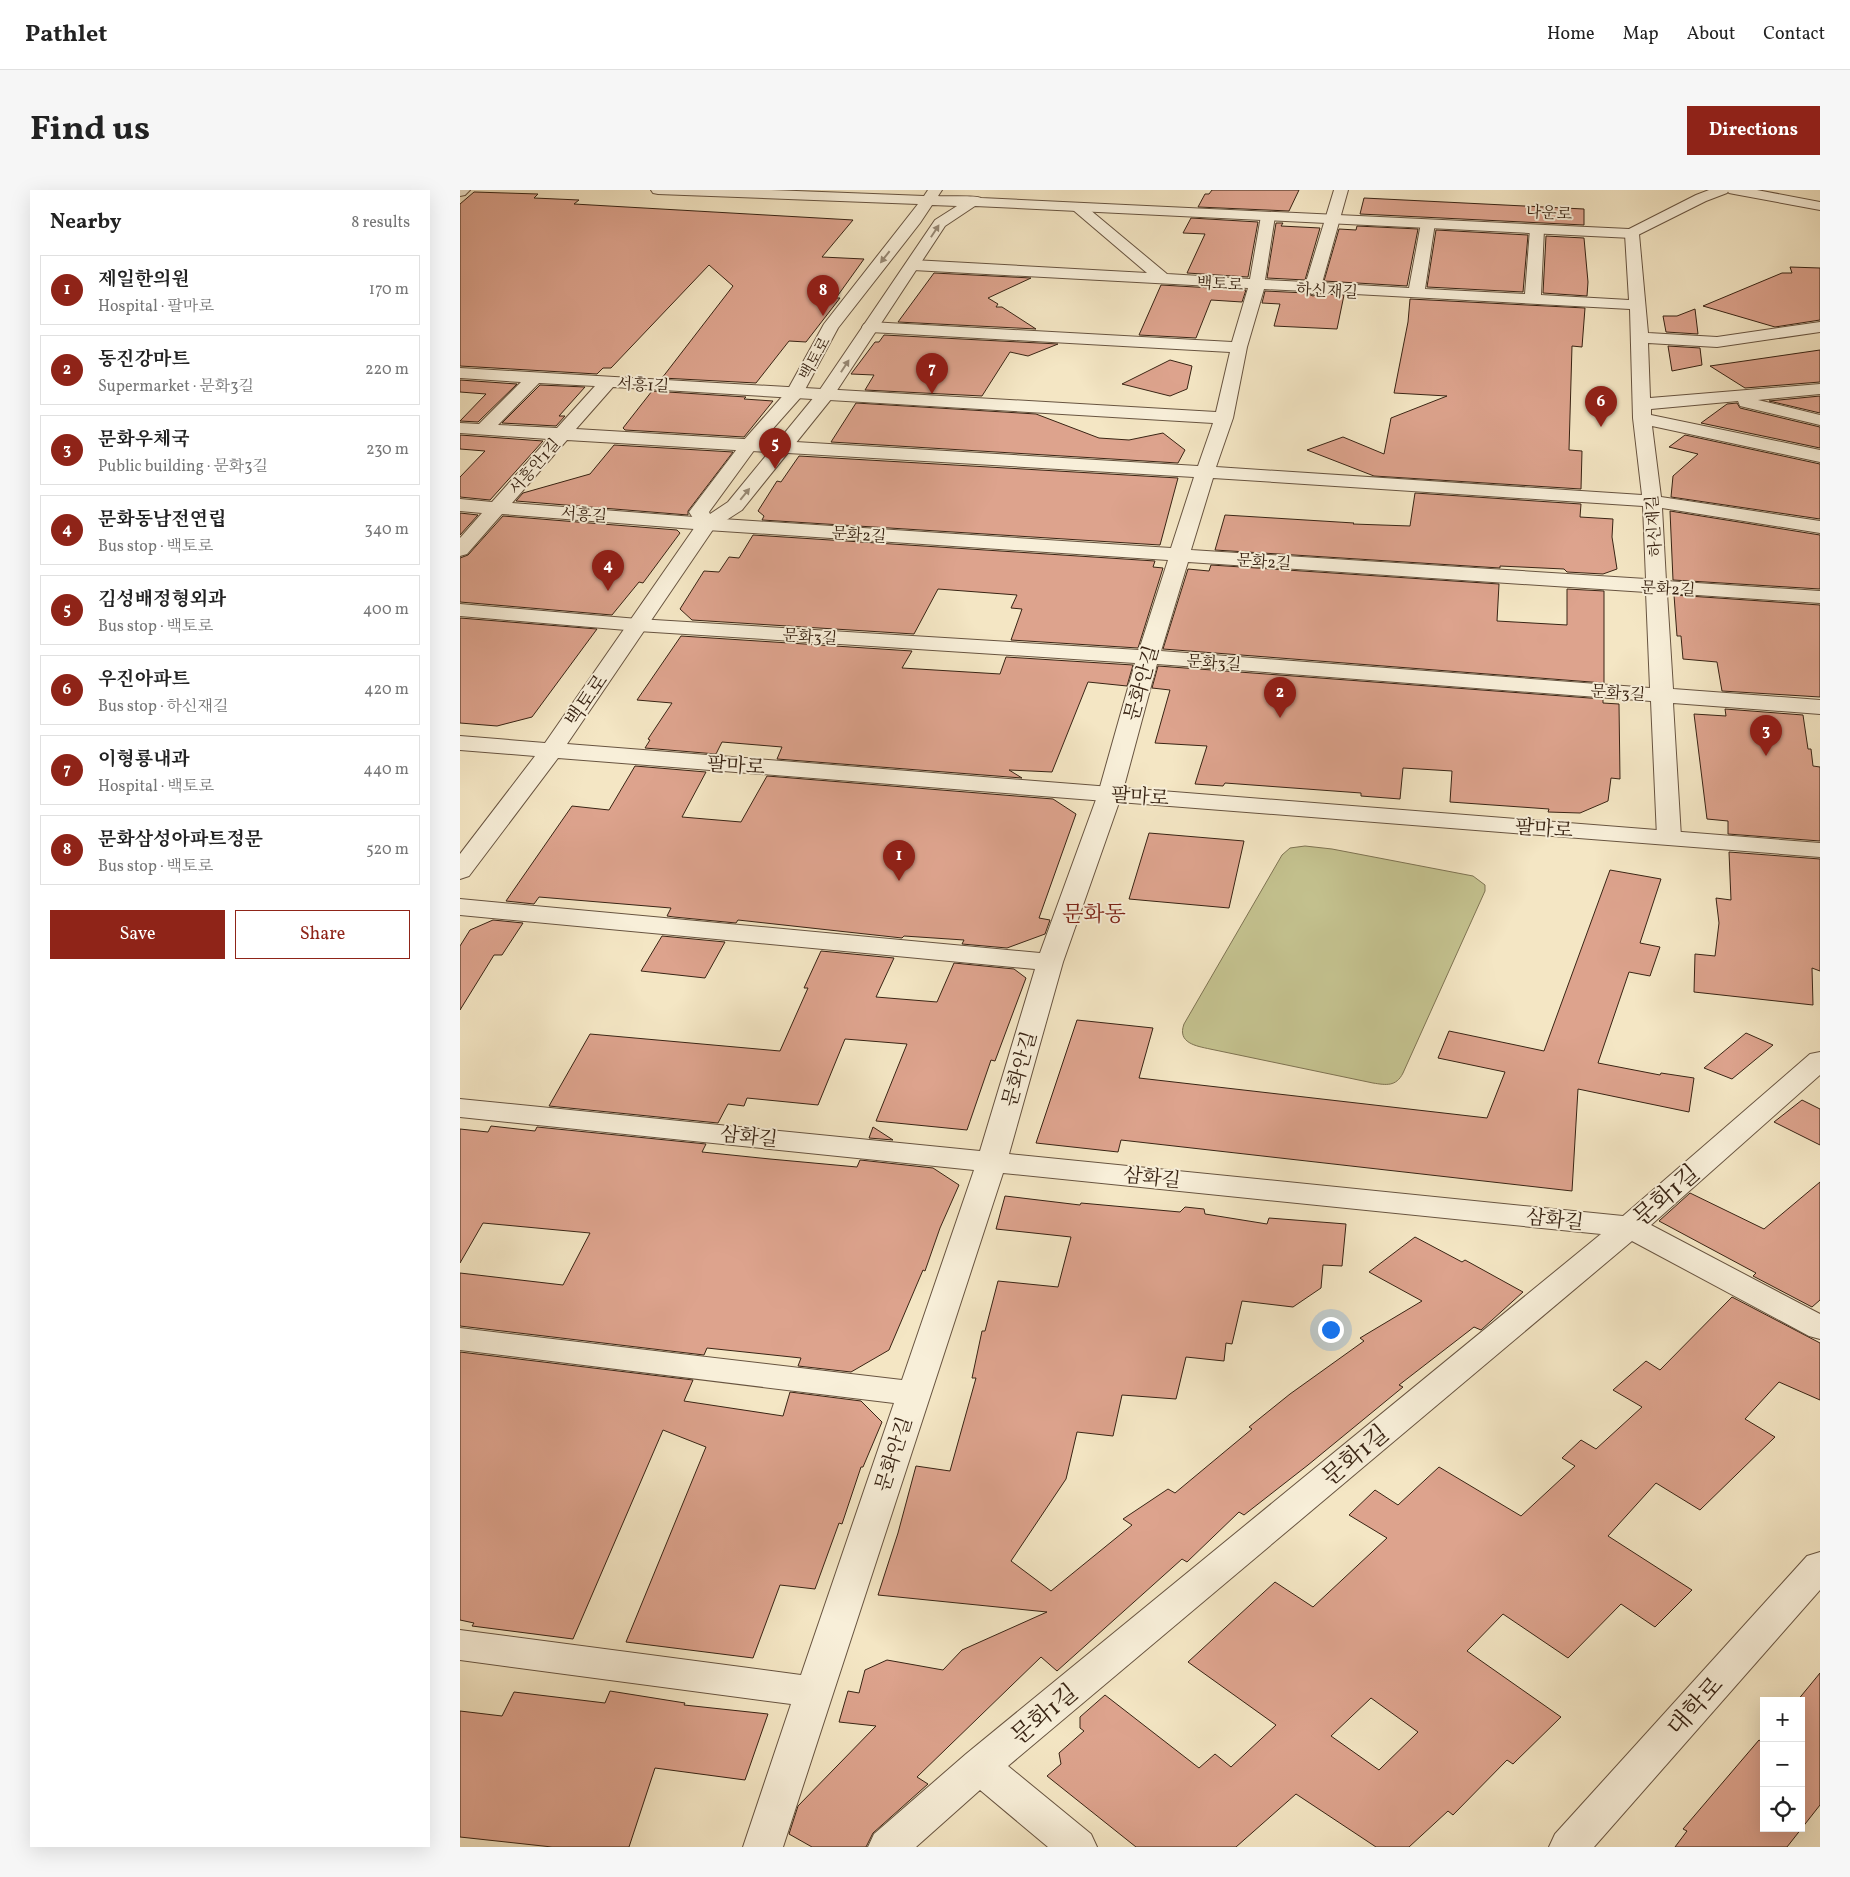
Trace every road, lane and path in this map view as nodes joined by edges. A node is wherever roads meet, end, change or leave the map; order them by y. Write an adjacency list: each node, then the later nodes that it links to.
1 (658, 190): 5 (street, 나운로)
2 (1341, 190): 10 (street)
3 (1722, 190): 13 (street)
4 (1734, 190): 7 (street)
5 (930, 196): 6 (street, 나운로); 29 (street, 백토로, one-way to 29)
6 (978, 196): 8 (street, 나운로); 14 (street, 백토로, one-way to 6)
7 (1820, 206)
8 (1078, 207): 9 (street, 나운로); 15 (street)
9 (1268, 216): 10 (street, 나운로); 16 (street, 문화안길)
10 (1332, 219): 11 (street, 나운로); 17 (street)
11 (1428, 223): 12 (street, 나운로); 18 (street)
12 (1537, 229): 13 (street, 나운로); 19 (street)
13 (1632, 234): 20 (street, 하신재길)
14 (913, 265): 15 (street, 백토로); 21 (street, 백토로)
15 (1164, 280): 16 (street, 백토로)
16 (1257, 285): 17 (street, 하신재길); 24 (street, 문화안길)
17 (1312, 289): 18 (street, 하신재길)
18 (1416, 294): 19 (street, 하신재길)
19 (1533, 300): 20 (street, 하신재길)
20 (1637, 305): 23 (street, 하신재길)
21 (870, 327): 24 (street); 30 (street, 백토로, one-way to 21)
22 (1820, 327): 23 (street)
23 (1640, 338): 32 (street, 하신재길)
24 (1239, 347): 33 (street, 문화안길)
25 (460, 373): 26 (street, 서흥1길)
26 (534, 378): 27 (street, 서흥1길); 36 (street)
27 (608, 382): 29 (street, 서흥1길); 37 (street, 서흥안1길)
28 (1820, 389): 31 (street)
29 (795, 393): 30 (street, 서흥1길); 38 (street, 백토로)
30 (826, 394): 33 (street, 서흥1길); 39 (street, 백토로)
31 (1719, 396): 32 (street); 34 (street)
32 (1642, 411): 40 (street); 42 (street, 하신재길)
33 (1224, 418): 41 (street, 문화안길)
34 (1820, 420)
35 (460, 428): 36 (street)
36 (484, 429): 37 (street)
37 (562, 434): 38 (street); 44 (street, 서흥안1길)
38 (749, 445): 39 (street); 45 (street, 백토로)
39 (782, 448): 41 (street); 45 (street, 백토로, one-way to 39)
40 (1820, 456)
41 (1204, 472): 42 (street); 48 (street, 문화안길)
42 (1652, 501): 46 (street); 49 (street, 하신재길)
43 (460, 505): 44 (street, 서흥길)
44 (498, 508): 45 (street, 서흥길); 47 (street, 서흥안1길)
45 (707, 524): 48 (street, 문화2길); 52 (street, 백토로)
46 (1820, 527)
47 (460, 550)
48 (1180, 556): 49 (street, 문화2길); 53 (street, 문화안길)
49 (1657, 588): 50 (street, 문화2길); 54 (street, 하신재길)
50 (1820, 597)
51 (460, 610): 52 (street, 문화3길)
52 (638, 625): 53 (street, 문화3길); 57 (street, 백토로)
53 (1148, 657): 54 (street, 문화3길); 58 (street, 문화안길)
54 (1661, 696): 55 (street, 문화3길); 59 (street, 하신재길)
55 (1820, 707)
56 (460, 744): 57 (street, 팔마로)
57 (551, 751): 58 (street, 팔마로); 61 (street, 백토로)
58 (1110, 794): 59 (street, 팔마로); 63 (street, 문화안길)
59 (1669, 837): 60 (street, 팔마로)
60 (1820, 850)
61 (460, 871)
62 (460, 906): 63 (street)
63 (1050, 962): 66 (street, 문화안길)
64 (1820, 1060): 67 (street, 문화1길)
65 (460, 1108): 66 (street, 삼화길)
66 (992, 1160): 67 (street, 삼화길); 70 (street, 문화안길)
67 (1630, 1227): 68 (street, 삼화길); 74 (street, 문화1길)
68 (1820, 1328)
69 (460, 1339): 70 (street)
70 (913, 1393): 73 (street, 문화안길)
71 (1820, 1566): 78 (street, 대학로)
72 (460, 1645): 73 (street)
73 (815, 1692): 75 (street, 문화안길)
74 (980, 1766): 76 (street, 문화1길); 77 (street)
75 (763, 1847)
76 (888, 1847)
77 (1077, 1847)
78 (1570, 1847)

